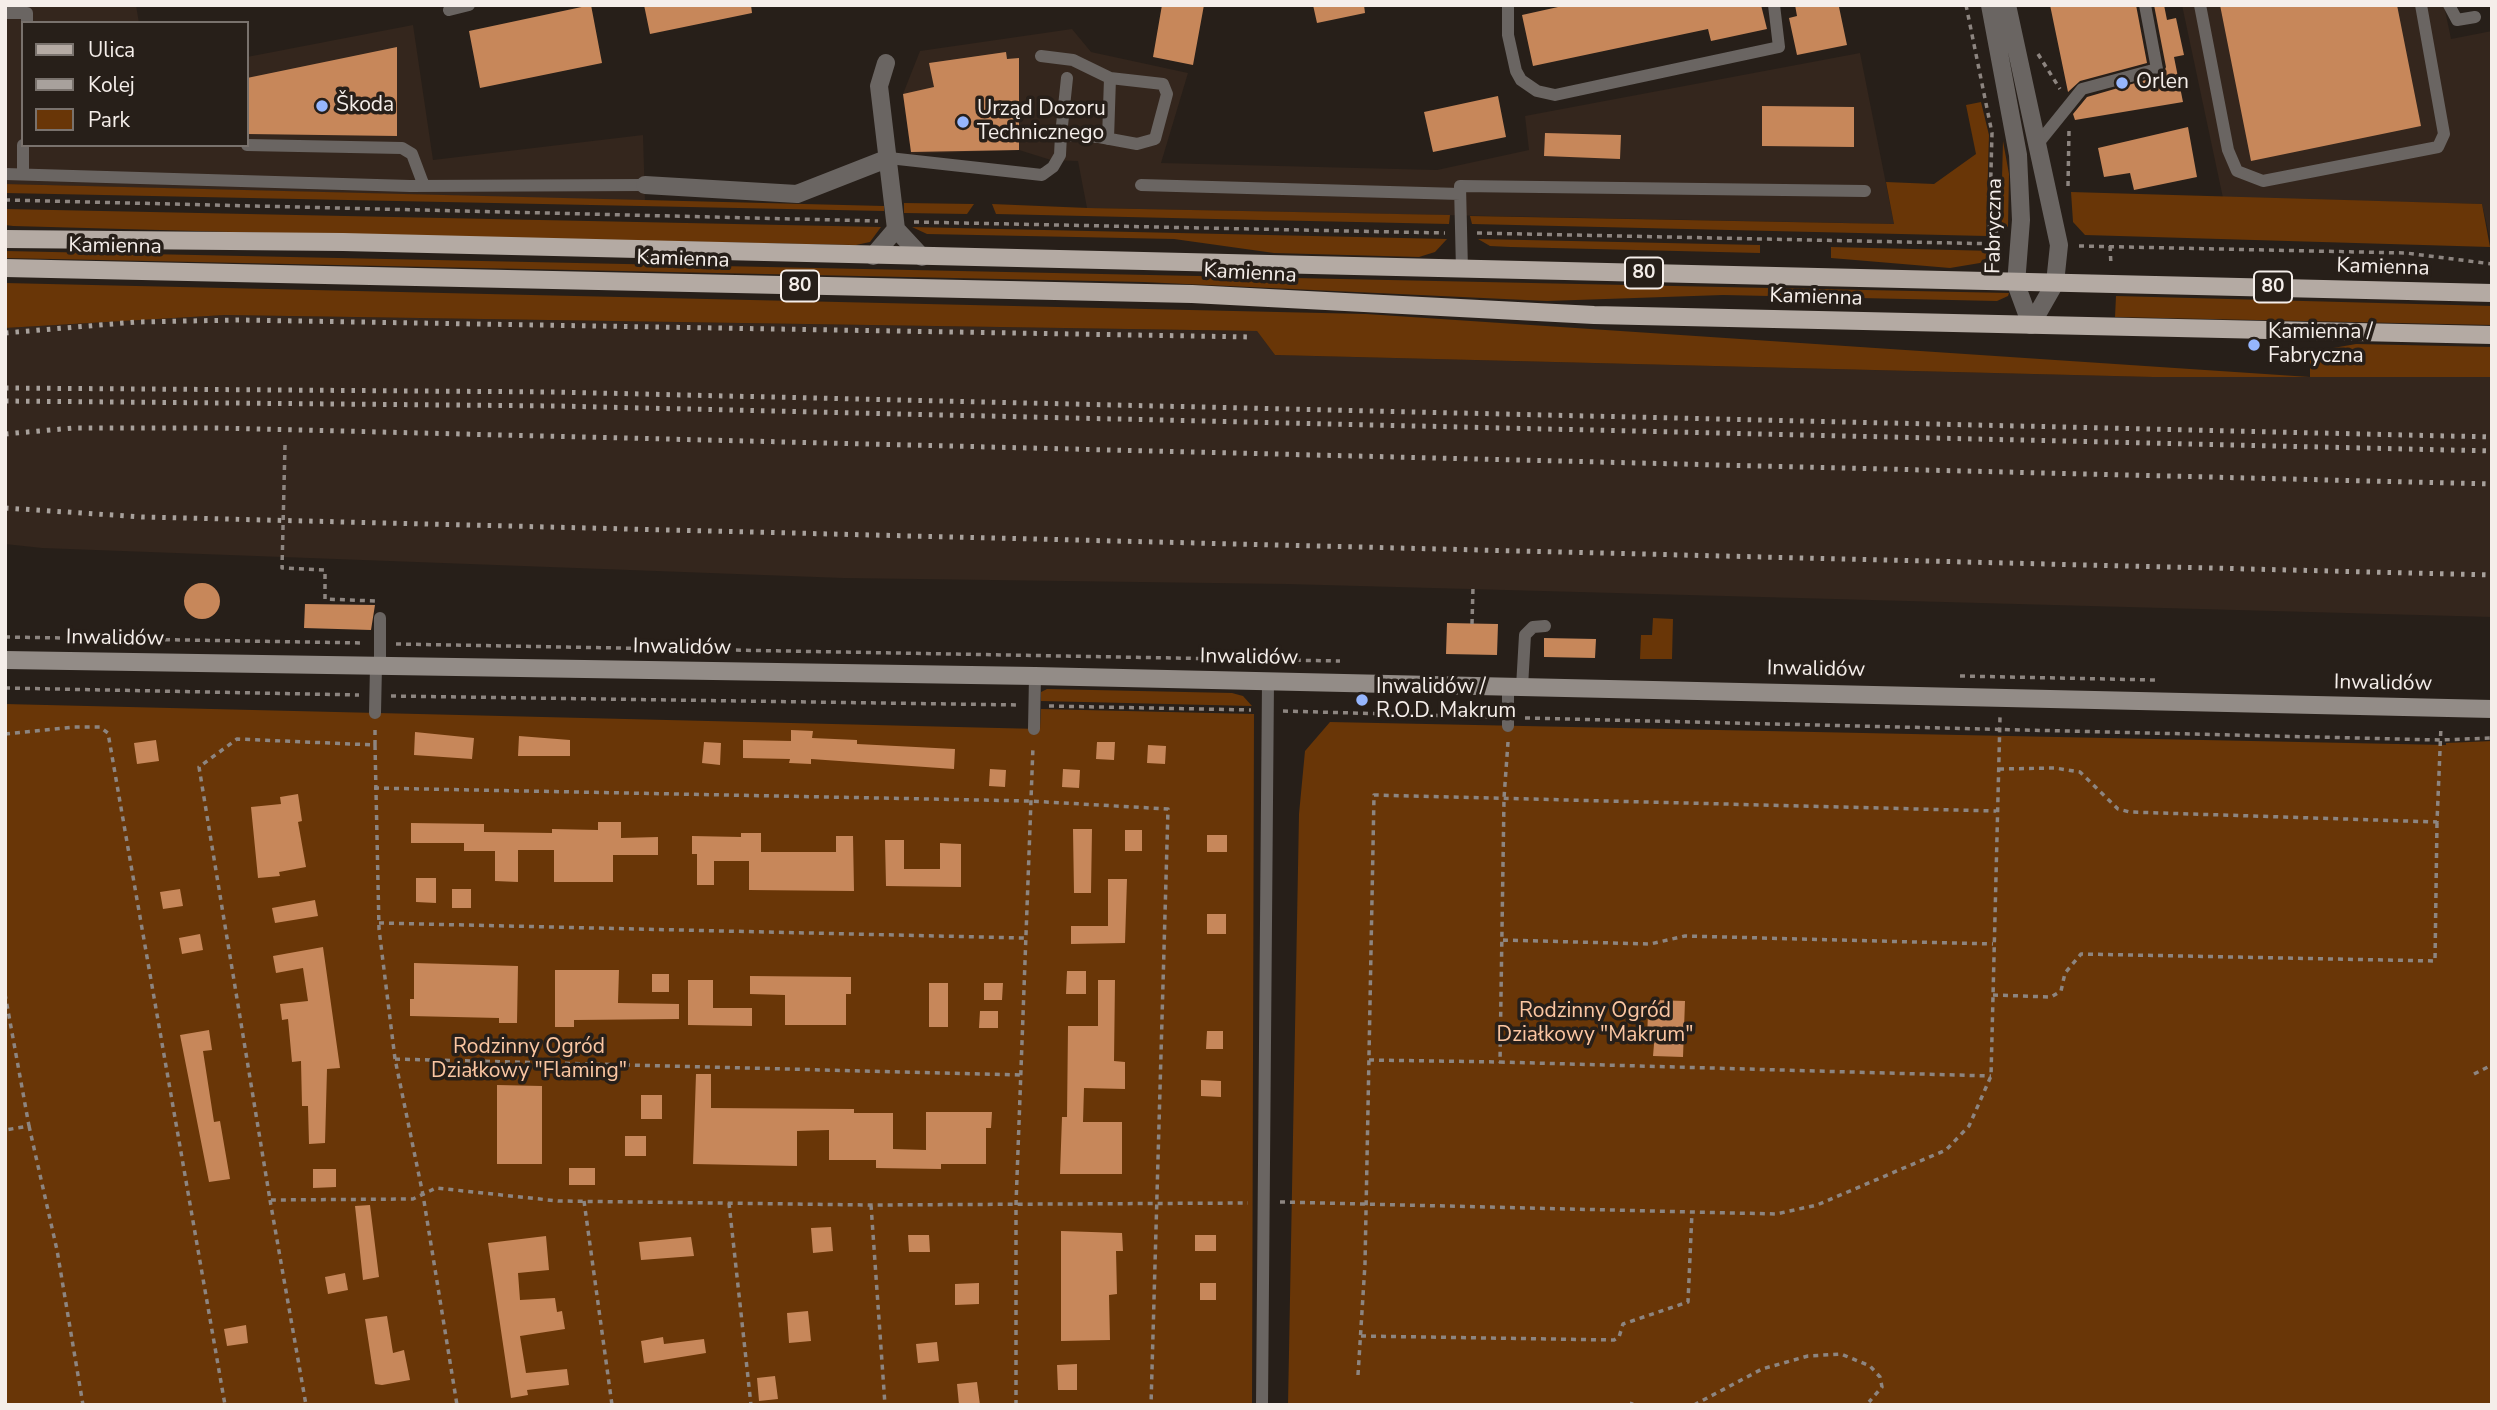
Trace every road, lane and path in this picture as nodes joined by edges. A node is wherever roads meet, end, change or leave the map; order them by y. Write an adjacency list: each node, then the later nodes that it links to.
1 (469, 5): 11 (lane)
2 (1508, 5): 3 (lane)
3 (1774, 5)
4 (1966, 5): 36 (path)
5 (1990, 5): 37 (street, Fabryczna)
6 (2007, 5): 22 (street)
7 (2145, 5): 22 (lane)
8 (2200, 5): 9 (lane)
9 (2421, 5)
10 (2449, 5): 13 (lane)
11 (449, 10)
12 (5, 13): 14 (lane)
13 (2475, 16)
14 (27, 21)
15 (1041, 56): 18 (lane)
16 (886, 63): 24 (street)
17 (1067, 78): 19 (lane)
18 (1110, 78): 20 (lane); 20 (lane)
19 (1061, 135): 20 (lane); 24 (lane)
20 (1108, 139)
21 (248, 145): 29 (lane)
22 (2036, 146): 38 (street)
23 (23, 147): 26 (lane)
24 (889, 158): 27 (street); 33 (street)
25 (5, 174): 26 (lane)
26 (23, 174): 29 (lane)
27 (645, 185): 29 (lane)
28 (1141, 185): 31 (lane)
29 (424, 186)
30 (1865, 191): 31 (lane)
31 (1460, 194): 34 (lane)
32 (5, 200): 33 (path)
33 (896, 225): 34 (path); 39 (street); 40 (street)
34 (1462, 233): 36 (path); 43 (lane)
35 (5, 239): 39 (main road, Kamienna / 80)
36 (1989, 243): 37 (path)
37 (2019, 244): 45 (street, Fabryczna)
38 (2059, 245): 41 (path); 44 (street)
39 (873, 256): 40 (main road, Kamienna / 80)
40 (922, 257): 43 (main road, Kamienna / 80)
41 (2492, 264)
42 (5, 268): 47 (main road, Kamienna / 80)
43 (1462, 270): 45 (main road, Kamienna / 80)
44 (2055, 283): 45 (main road, Kamienna / 80); 46 (main road, Kamienna / 80); 47 (street)
45 (2016, 284): 47 (street, Fabryczna)
46 (2492, 293)
47 (2031, 325): 48 (main road, Kamienna / 80)
48 (2492, 335)
49 (285, 445): 51 (path)
50 (1473, 587): 52 (path)
51 (380, 618): 55 (lane)
52 (1472, 624)
53 (1545, 626): 58 (lane)
54 (5, 660): 55 (street, Inwalidów)
55 (378, 666): 56 (street, Inwalidów); 60 (lane)
56 (1035, 676): 57 (street, Inwalidów); 62 (lane)
57 (1268, 681): 58 (street, Inwalidów); 65 (lane)
58 (1515, 687): 61 (street, Inwalidów); 67 (lane)
59 (5, 688): 60 (path)
60 (375, 696): 62 (path); 66 (lane)
61 (2000, 697): 63 (street, Inwalidów); 68 (path)
62 (1035, 705): 65 (path); 69 (lane)
63 (2442, 708): 64 (street, Inwalidów); 72 (path)
64 (2492, 709)
65 (1266, 710): 67 (path); 98 (lane)
66 (375, 713): 73 (path)
67 (1508, 722): 68 (path); 76 (path)
68 (2000, 728): 72 (path); 74 (path)
69 (1034, 729): 77 (path)
70 (5, 734): 109 (path)
71 (2492, 738): 72 (path)
72 (2440, 740): 79 (path)
73 (374, 745): 75 (path); 96 (path)
74 (1999, 769): 78 (path); 79 (path)
75 (374, 788): 77 (path); 80 (path)
76 (1504, 798): 78 (path); 82 (path); 87 (path)
77 (1029, 801): 81 (path); 100 (path)
78 (1996, 811): 83 (path)
79 (2437, 822): 85 (path)
80 (379, 923): 81 (path); 86 (path)
81 (1024, 938): 91 (path)
82 (1502, 940): 83 (path); 88 (path)
83 (1993, 944): 85 (path)
84 (5, 994): 93 (path)
85 (1992, 995): 92 (path)
86 (396, 1059): 91 (path); 95 (path)
87 (1369, 1060): 88 (path); 103 (path)
88 (1500, 1062): 92 (path)
89 (2492, 1065): 90 (path)
90 (2474, 1074)
91 (1020, 1075): 101 (path)
92 (1991, 1076): 104 (path)
93 (29, 1126): 94 (path); 108 (path)
94 (5, 1130)
95 (424, 1195): 96 (path); 97 (path); 111 (path)
96 (270, 1200): 110 (path)
97 (584, 1201): 99 (path); 112 (path)
98 (1262, 1202): 100 (path); 103 (path); 117 (lane)
99 (729, 1203): 102 (path); 113 (path)
100 (1158, 1203): 101 (path); 116 (path)
101 (1016, 1204): 102 (path); 115 (path)
102 (871, 1205): 114 (path)
103 (1366, 1205): 104 (path); 105 (path)
104 (1692, 1212): 105 (path)
105 (1361, 1336): 106 (path)
106 (1358, 1375)
107 (1869, 1402): 118 (path)
108 (83, 1405)
109 (225, 1405)
110 (306, 1405)
111 (457, 1405)
112 (612, 1405)
113 (751, 1405)
114 (885, 1405)
115 (1016, 1405)
116 (1150, 1405)
117 (1262, 1405)
118 (1694, 1405)

